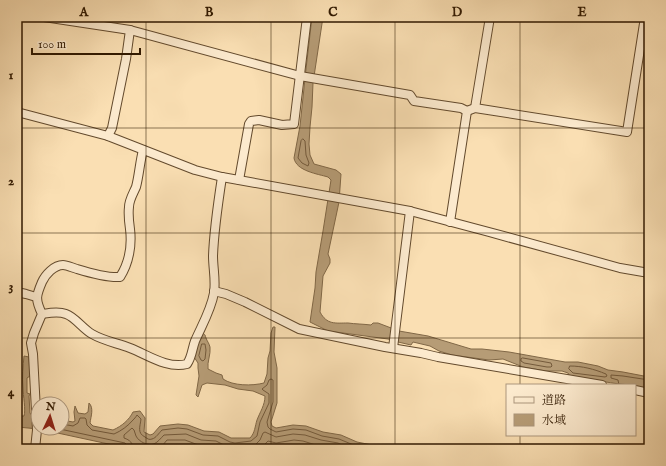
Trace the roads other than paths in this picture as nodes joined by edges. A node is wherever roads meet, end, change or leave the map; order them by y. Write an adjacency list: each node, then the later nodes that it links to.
1 (44, 17): 5 (street)
2 (307, 17): 6 (street)
3 (490, 17): 7 (street)
4 (645, 17): 7 (street)
5 (130, 30): 6 (street); 10 (street)
6 (301, 76): 9 (street); 13 (street)
7 (475, 108): 9 (street)
8 (17, 112): 10 (street)
9 (467, 112): 15 (street)
10 (108, 136): 11 (street)
11 (143, 150): 12 (street); 19 (street)
12 (222, 177): 13 (street); 17 (street)
13 (239, 180): 14 (street)
14 (410, 211): 15 (street); 21 (street)
15 (450, 222): 16 (street)
16 (649, 274)
17 (214, 291): 20 (street); 21 (street)
18 (17, 292): 19 (street)
19 (36, 297): 20 (street)
20 (42, 314): 25 (street)
21 (393, 346): 22 (street)
22 (597, 384)
23 (636, 390): 24 (street)
24 (649, 393)
25 (35, 449)

